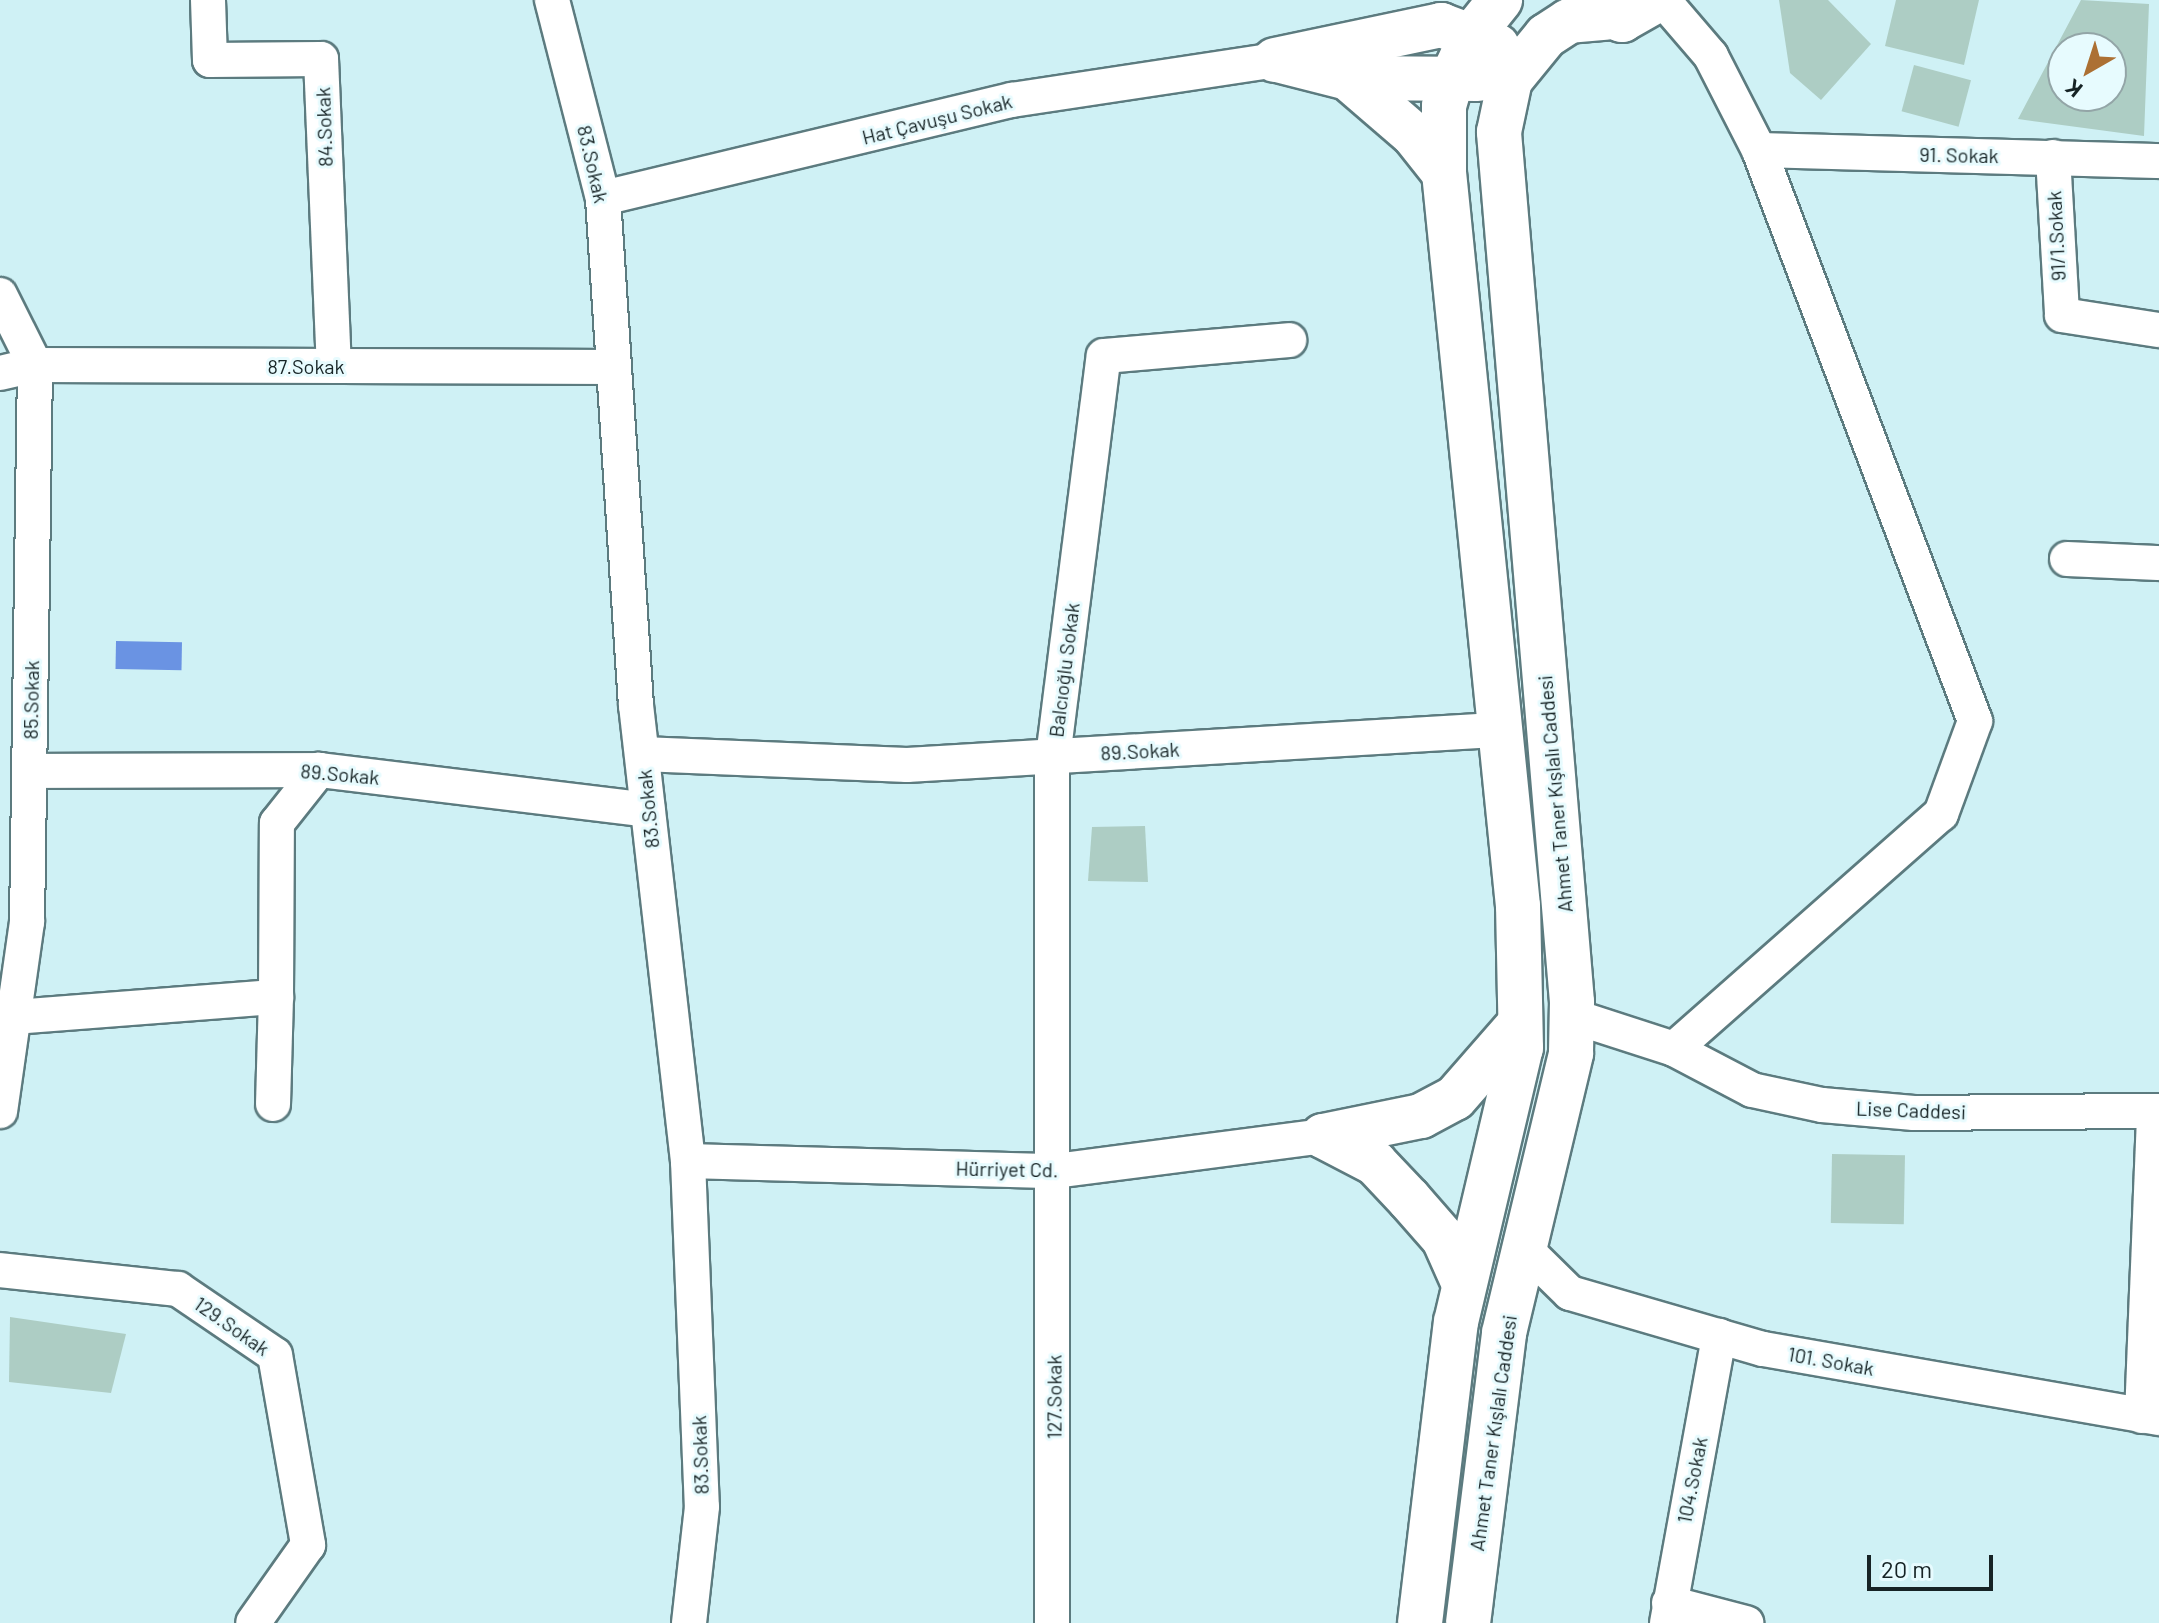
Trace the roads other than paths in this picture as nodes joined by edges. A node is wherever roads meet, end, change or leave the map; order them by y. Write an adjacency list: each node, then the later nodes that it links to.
1 (208, 0): 21 (street, 84.Sokak)
2 (552, 0): 16 (street, 83.Sokak)
3 (1500, 0): 7 (main road)
4 (1657, 0): 6 (main road)
5 (1663, 0): 12 (street)
6 (1593, 9): 9 (main road)
7 (1472, 35): 8 (main road); 9 (main road); 11 (main road)
8 (1275, 60): 10 (main road); 16 (street, Hat Çavuşu Sokak)
9 (1518, 69): 11 (main road); 33 (main road, Ahmet Taner Kışlalı Caddesi)
10 (1348, 78): 11 (main road); 15 (main road)
11 (1452, 78): 15 (main road)
12 (1759, 150): 13 (street, 91. Sokak); 36 (street)
13 (2053, 157): 14 (street, 91. Sokak); 18 (street, 91/1.Sokak)
14 (2159, 161)
15 (1444, 173): 26 (main road)
16 (603, 198): 22 (street, 83.Sokak)
17 (0, 295): 20 (street, 85.Sokak)
18 (2159, 330)
19 (1289, 340): 28 (street, Balcıoğlu Sokak)
20 (35, 365): 21 (street, 87.Sokak); 23 (street, 87.Sokak); 30 (street, 85.Sokak)
21 (334, 366): 22 (street, 87.Sokak)
22 (612, 367): 27 (street, 83.Sokak)
23 (0, 373)
24 (2067, 559): 25 (street)
25 (2159, 563)
26 (1495, 730): 28 (street, 89.Sokak); 35 (main road)
27 (642, 754): 28 (street, 89.Sokak); 31 (street, 83.Sokak)
28 (1053, 756): 43 (street, Balcıoğlu Sokak)
29 (319, 770): 30 (street, 89.Sokak); 31 (street, 89.Sokak); 32 (street)
30 (31, 771): 34 (street, 85.Sokak)
31 (648, 810): 42 (street, 83.Sokak)
32 (276, 997): 34 (street); 38 (street)
33 (1572, 1016): 36 (street, Lise Caddesi); 44 (main road, Ahmet Taner Kışlalı Caddesi)
34 (14, 1017): 37 (street, 85.Sokak)
35 (1521, 1021): 41 (main road); 46 (main road)
36 (1674, 1049): 40 (street, Lise Caddesi)
37 (3, 1062): 39 (street, 85.Sokak)
38 (273, 1104)
39 (0, 1111)
40 (2157, 1111): 48 (street)
41 (1323, 1136): 43 (street, Hürriyet Cd.); 46 (main road)
42 (688, 1161): 43 (street, Hürriyet Cd.); 51 (street, 83.Sokak)
43 (1055, 1171): 52 (street, 127.Sokak)
44 (1525, 1249): 47 (street, 101. Sokak); 54 (main road, Ahmet Taner Kışlalı Caddesi)
45 (0, 1270): 50 (street, 129.Sokak)
46 (1464, 1284): 53 (main road)
47 (1719, 1336): 48 (street, 101. Sokak); 49 (street, 104.Sokak)
48 (2151, 1417)
49 (1668, 1613): 55 (street)
50 (253, 1623)
51 (689, 1623)
52 (1052, 1623)
53 (1420, 1623)
54 (1468, 1623)
55 (1746, 1623)

